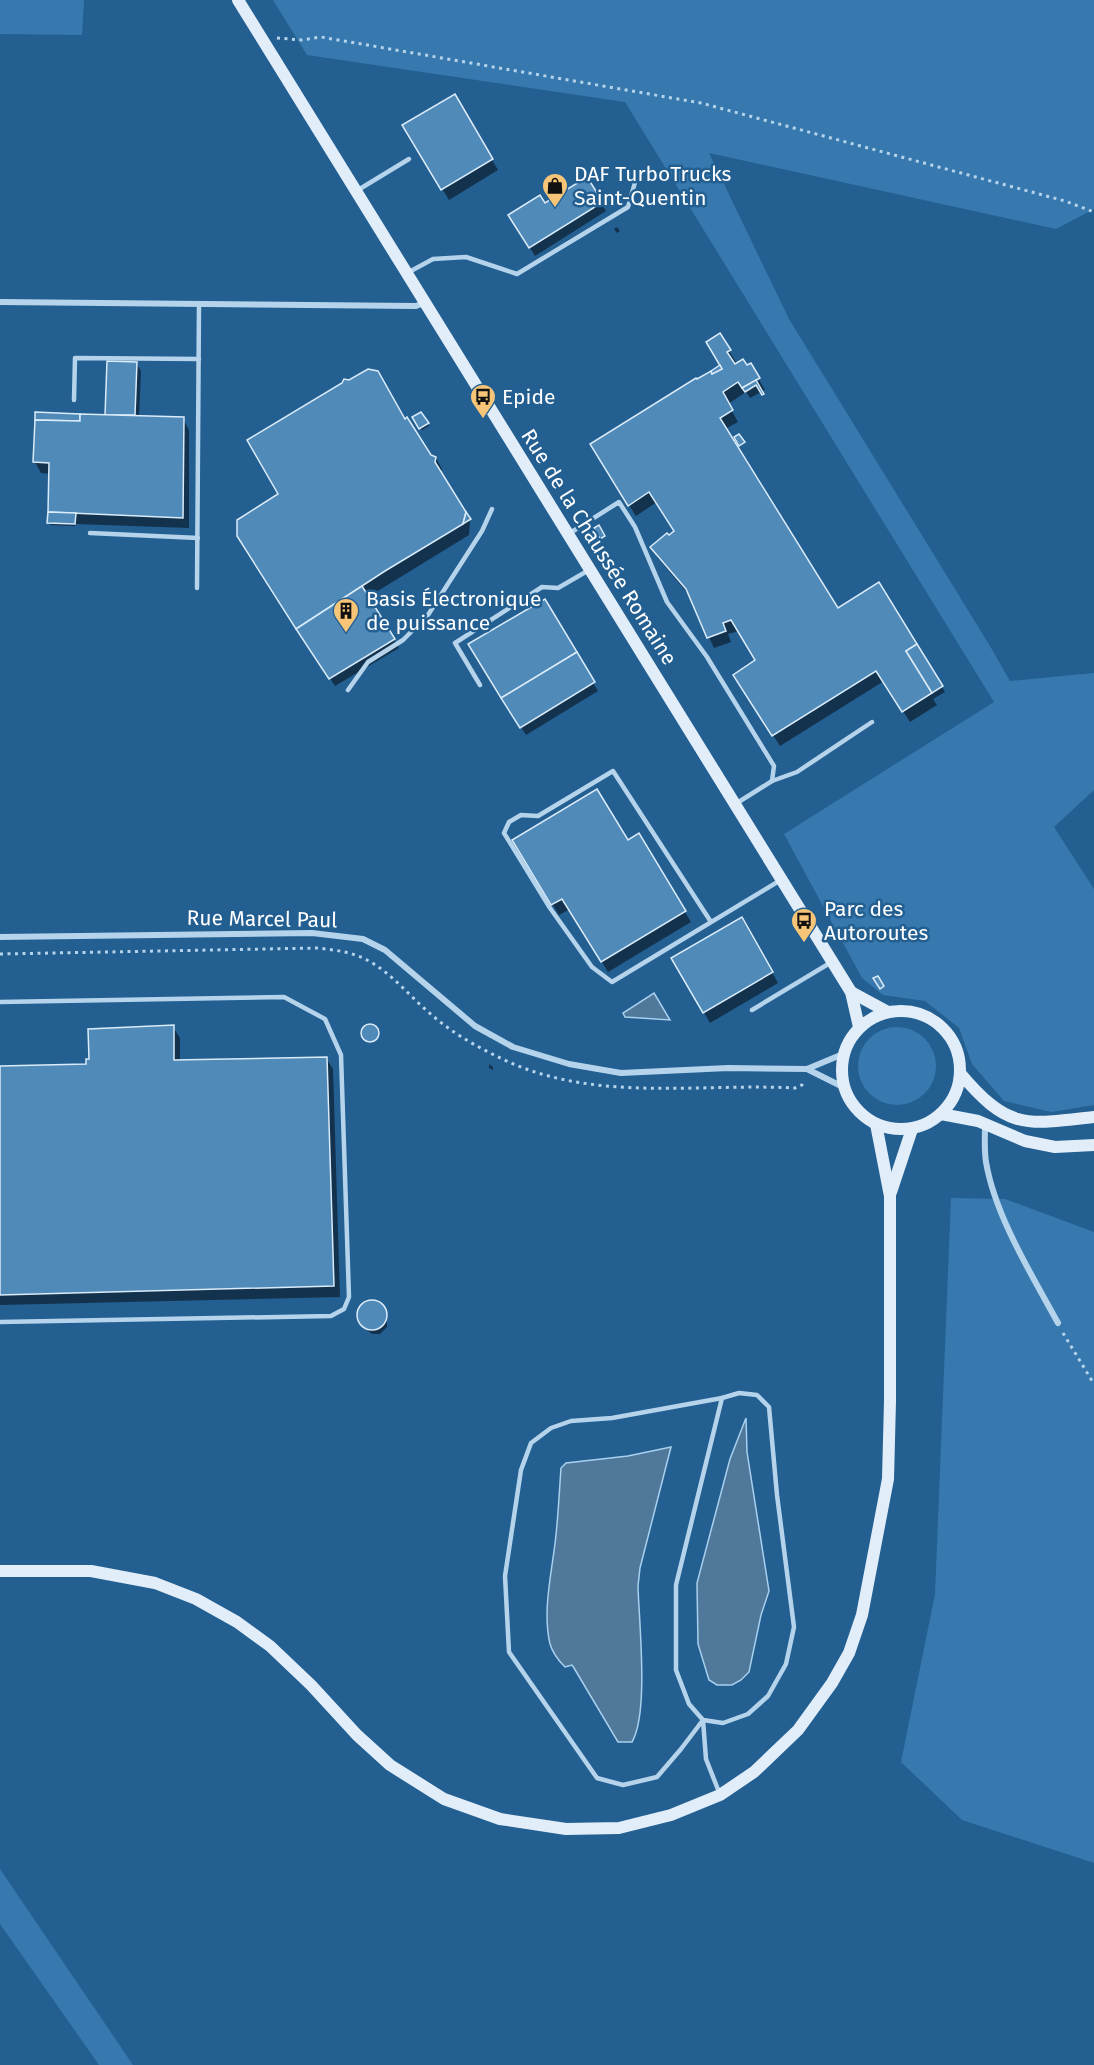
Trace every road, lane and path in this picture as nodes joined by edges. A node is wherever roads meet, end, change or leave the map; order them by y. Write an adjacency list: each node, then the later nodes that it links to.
1 (238, 0): 2 (street, Rue de la Chaussée Romaine)
2 (262, 37): 5 (street, Rue de la Chaussée Romaine); 6 (path)
3 (409, 159): 5 (lane)
4 (636, 179): 7 (lane)
5 (356, 191): 7 (street, Rue de la Chaussée Romaine)
6 (1094, 212)
7 (406, 273): 9 (street, Rue de la Chaussée Romaine)
8 (0, 302): 10 (street)
9 (425, 302): 10 (street); 15 (street, Rue de la Chaussée Romaine)
10 (199, 304): 11 (lane)
11 (199, 359): 12 (lane); 16 (lane)
12 (74, 400)
13 (492, 509): 20 (lane)
14 (90, 532): 16 (lane)
15 (568, 535): 17 (street, Rue de la Chaussée Romaine); 22 (lane)
16 (198, 538): 18 (lane)
17 (590, 569): 19 (lane); 23 (street, Rue de la Chaussée Romaine)
18 (197, 588)
19 (480, 685)
20 (348, 690)
21 (872, 722): 22 (lane)
22 (772, 781): 23 (lane)
23 (735, 804): 24 (street, Rue de la Chaussée Romaine)
24 (782, 880): 25 (lane); 28 (street, Rue de la Chaussée Romaine)
25 (711, 922): 25 (lane)
26 (0, 937): 35 (street, Rue Marcel Paul)
27 (0, 954): 35 (path)
28 (832, 962): 29 (street, Rue de la Chaussée Romaine); 31 (lane)
29 (851, 992): 32 (street, Rue de la Chaussée Romaine); 33 (street, Rue de la Chaussée Romaine)
30 (0, 1002): 45 (lane)
31 (752, 1010)
32 (888, 1012): 33 (street); 36 (street)
33 (859, 1027): 34 (street)
34 (843, 1054): 35 (street, Rue Marcel Paul); 37 (street)
35 (806, 1069): 37 (street, Rue Marcel Paul)
36 (960, 1073): 38 (street); 39 (street)
37 (843, 1087): 40 (street)
38 (941, 1114): 41 (street); 42 (street)
39 (1094, 1120)
40 (876, 1124): 42 (street); 44 (street)
41 (985, 1124): 43 (street); 46 (street)
42 (912, 1129): 44 (street)
43 (1094, 1145)
44 (890, 1196): 51 (street)
45 (0, 1322)
46 (1058, 1323): 47 (path)
47 (1094, 1384)
48 (722, 1398): 50 (lane); 50 (lane); 50 (lane)
49 (0, 1571): 51 (street)
50 (703, 1720): 51 (lane)
51 (720, 1795)

